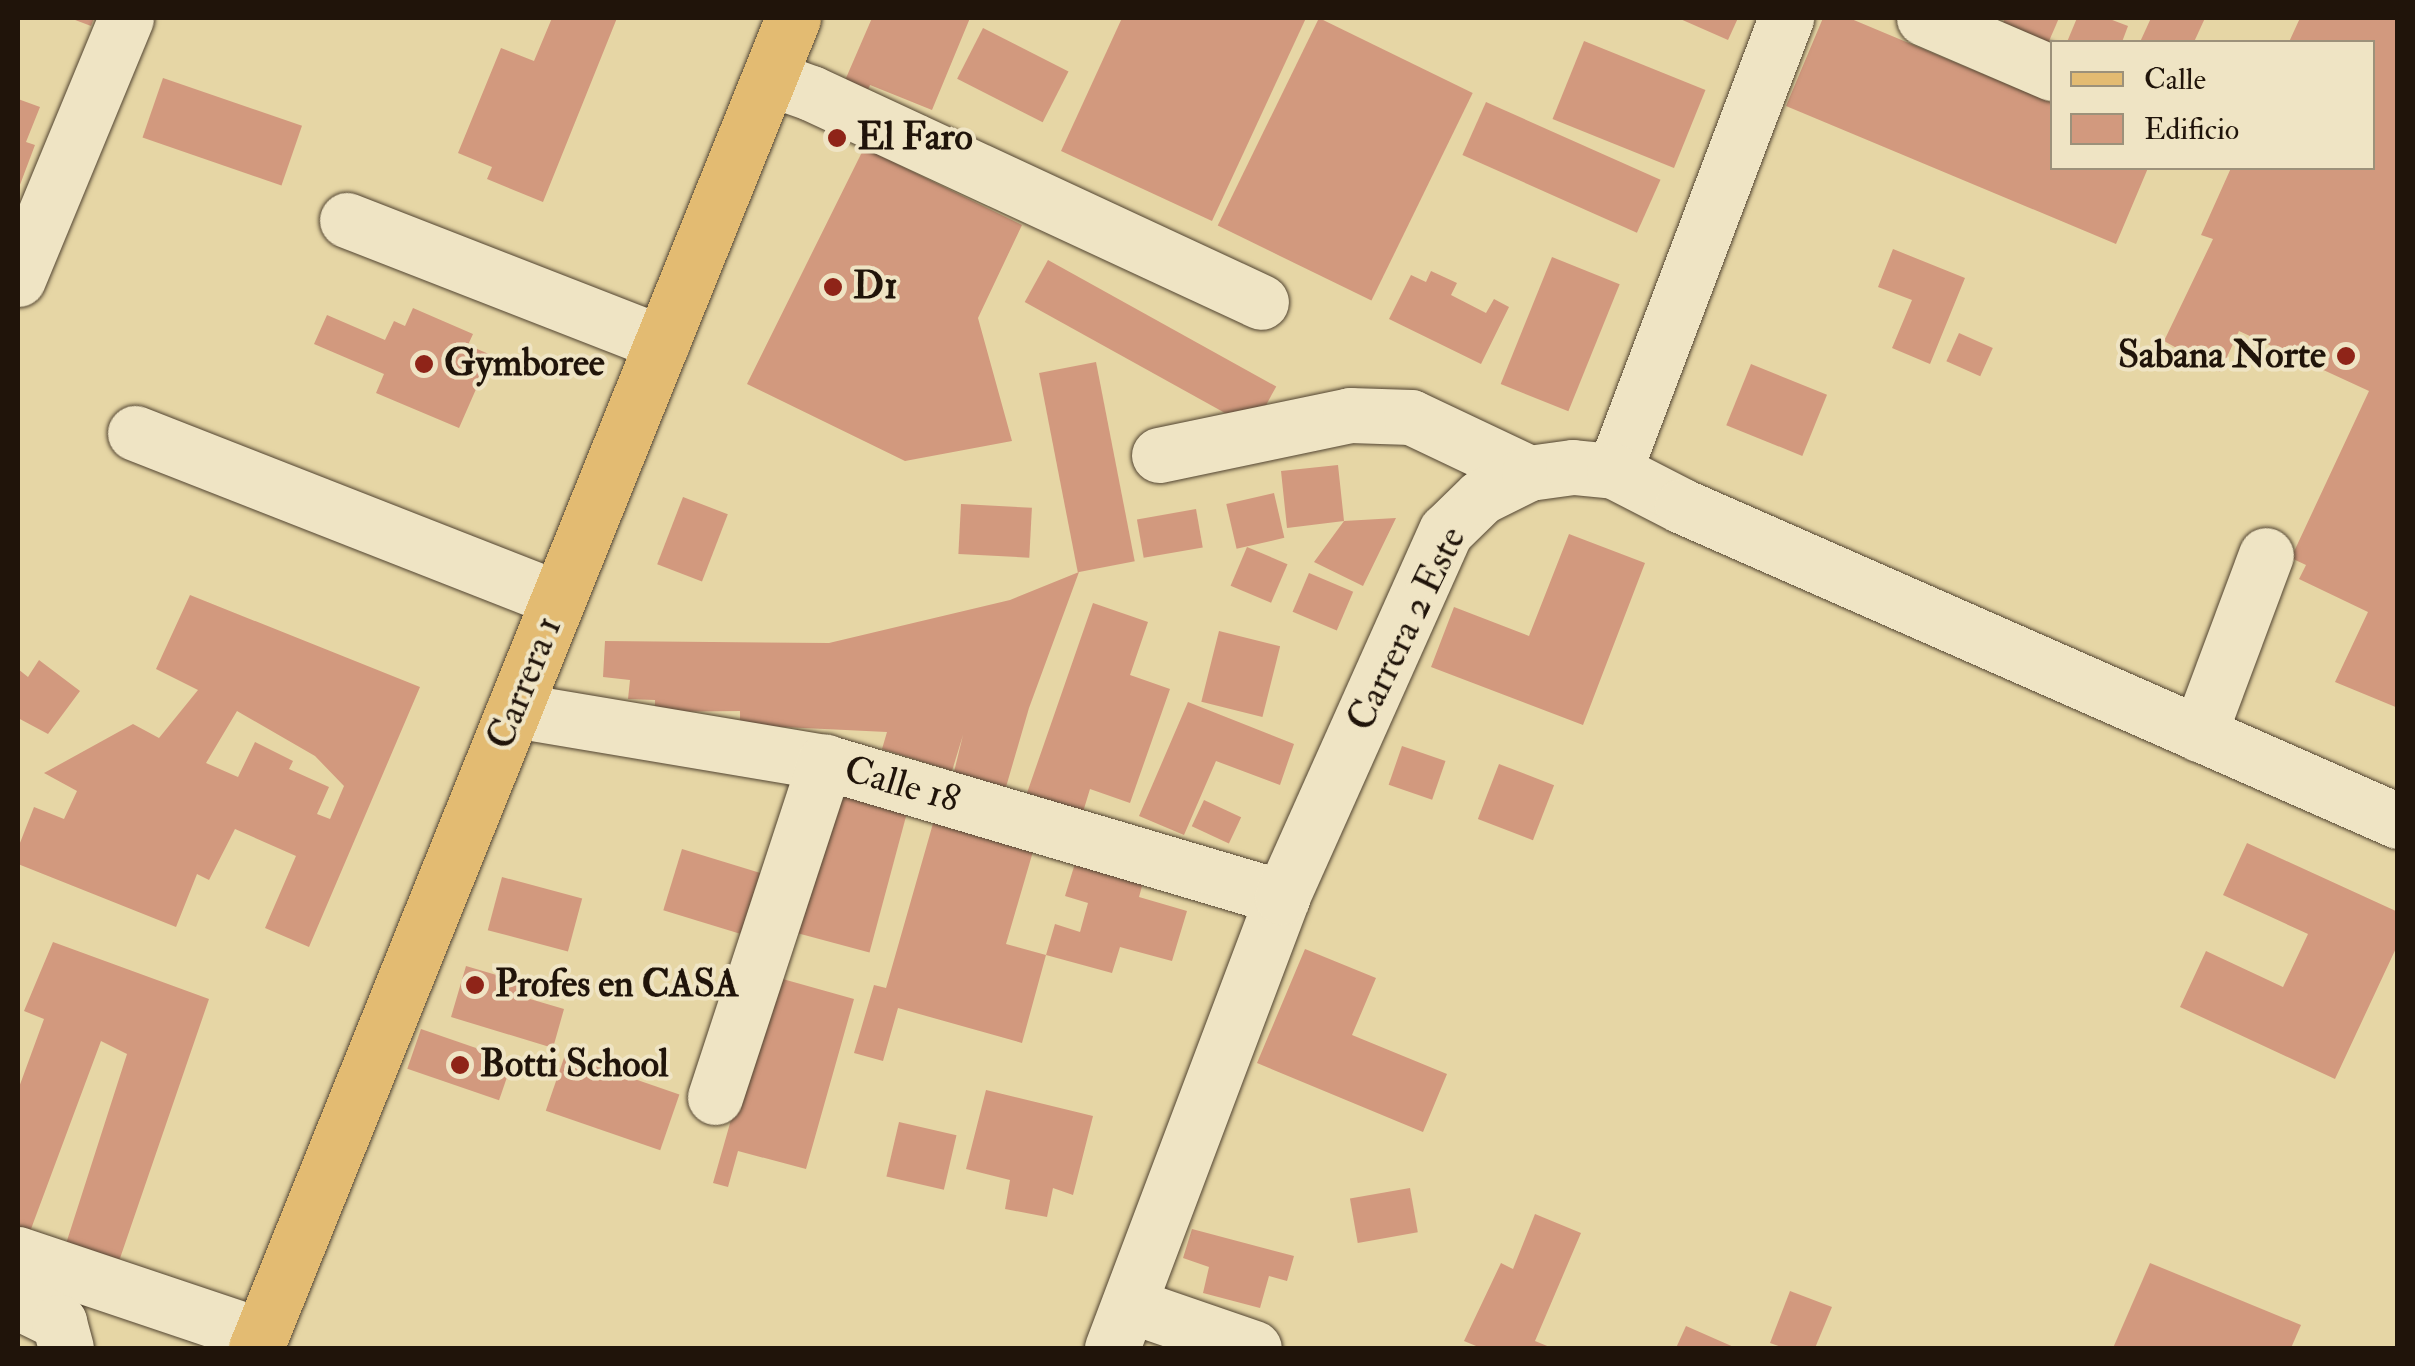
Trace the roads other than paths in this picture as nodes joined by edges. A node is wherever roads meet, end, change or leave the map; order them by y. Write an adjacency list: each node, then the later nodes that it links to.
1 (126, 18): 8 (street)
2 (793, 18): 6 (main road, Carrera 1)
3 (1786, 18): 13 (street)
4 (1924, 18): 5 (street)
5 (2050, 73)
6 (769, 78): 9 (street); 10 (main road, Carrera 1)
7 (347, 220): 10 (street)
8 (18, 280)
9 (1261, 302)
10 (662, 343): 16 (main road, Carrera 1)
11 (135, 433): 16 (street)
12 (1159, 455): 14 (street)
13 (1614, 471): 14 (street, Carrera 2 Este); 18 (street)
14 (1529, 473): 21 (street, Carrera 2 Este)
15 (2266, 555): 18 (street)
16 (558, 599): 17 (main road, Carrera 1)
17 (514, 710): 19 (street, Calle 18); 26 (main road, Carrera 1)
18 (2199, 734): 20 (street)
19 (825, 762): 21 (street, Calle 18); 22 (street)
20 (2398, 821)
21 (1282, 897): 25 (street, Carrera 2 Este)
22 (715, 1097)
23 (18, 1254): 26 (street)
24 (18, 1302): 27 (street)
25 (1120, 1327): 28 (street)
26 (259, 1342)
27 (66, 1348)
28 (1254, 1348)

